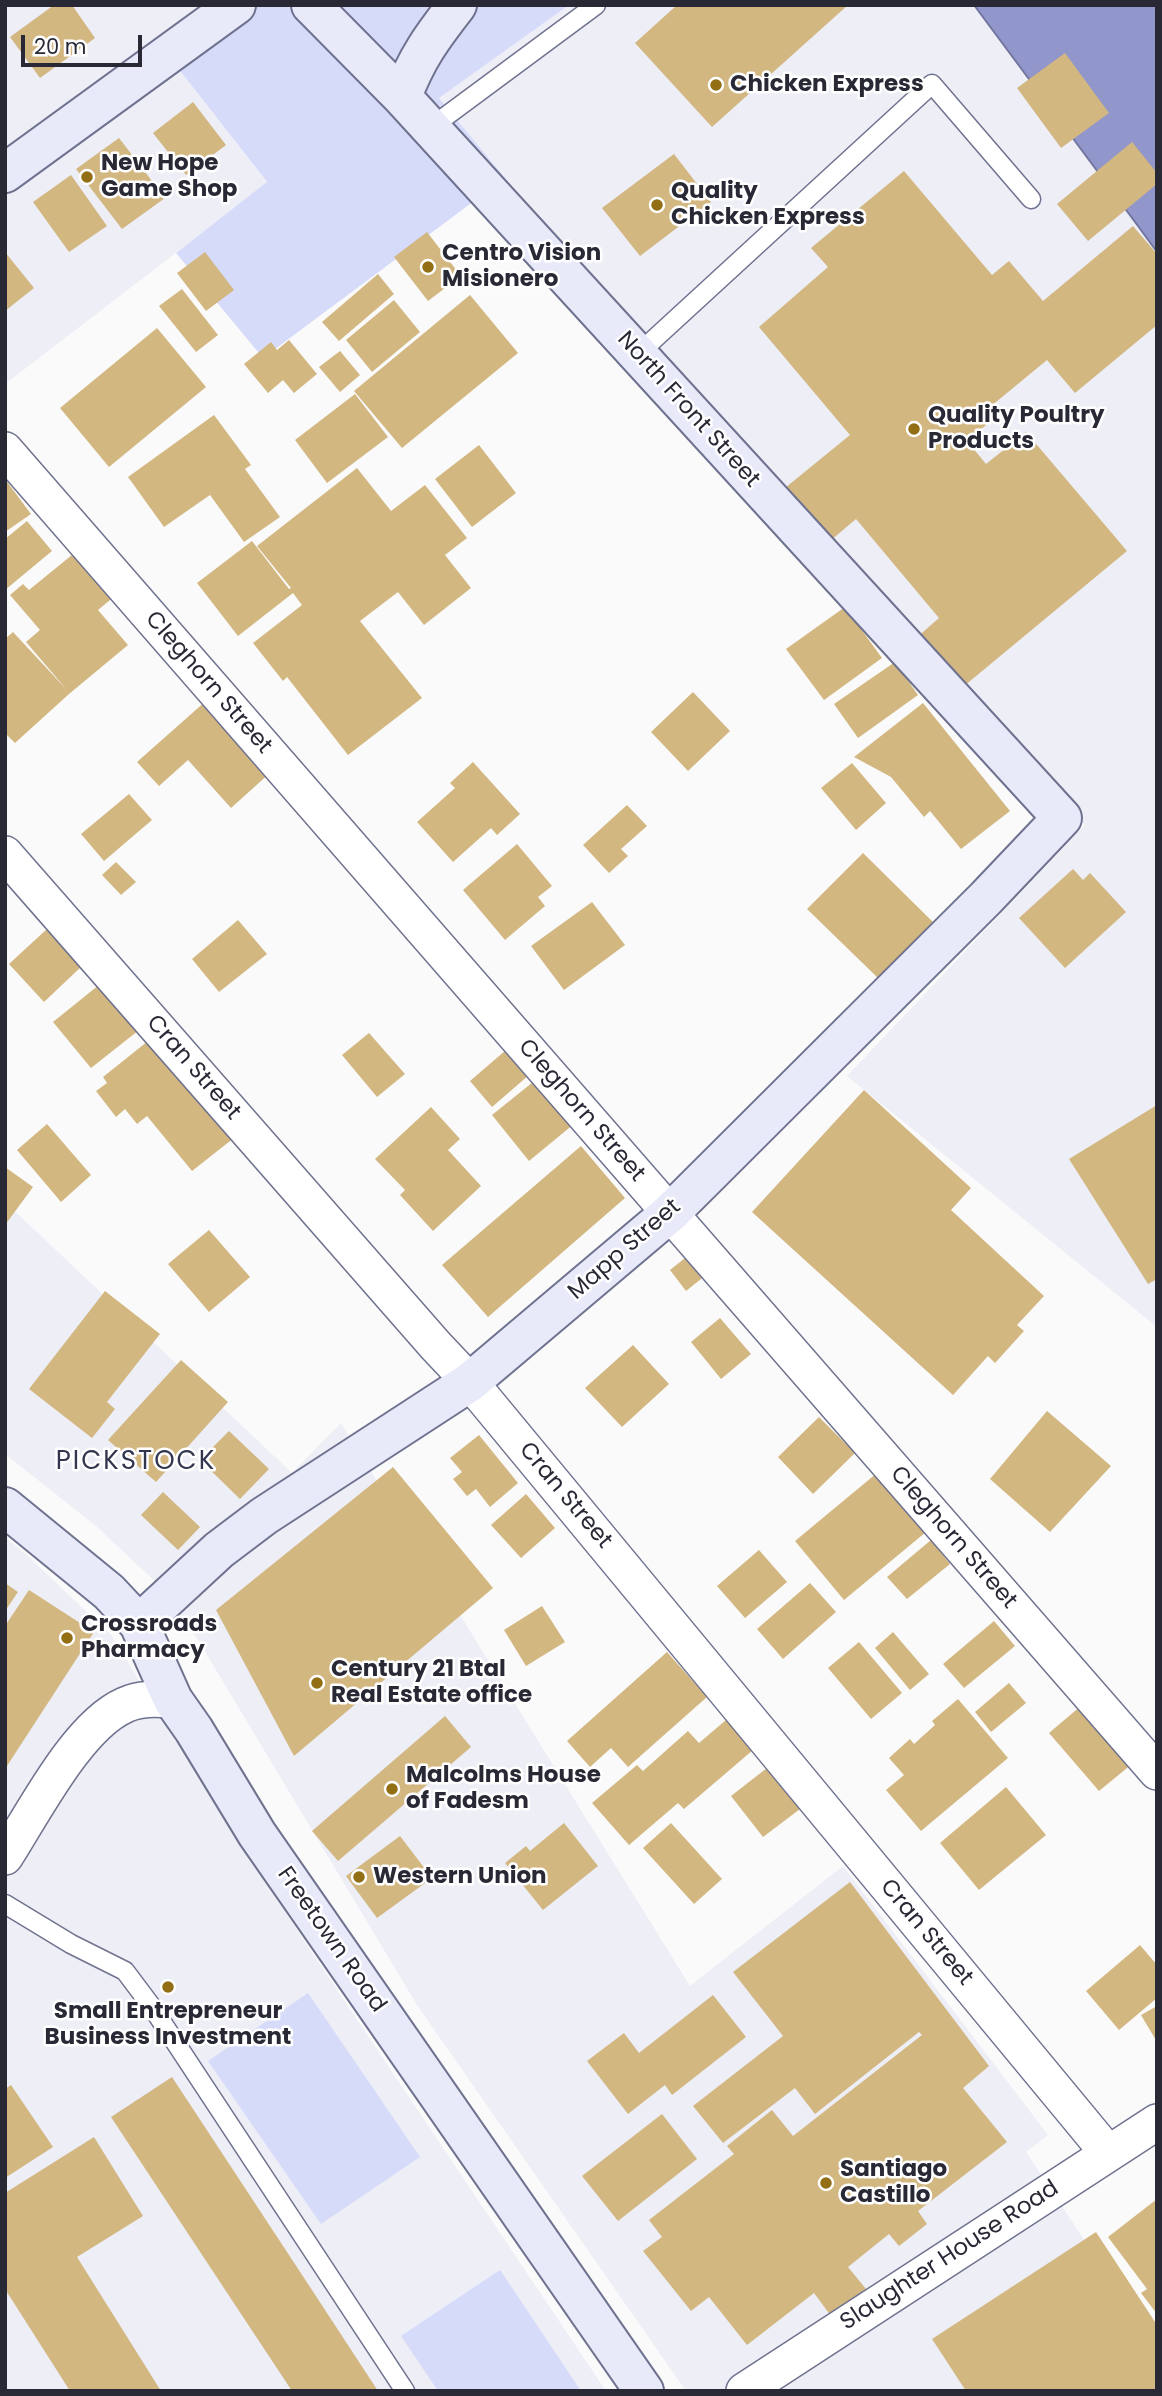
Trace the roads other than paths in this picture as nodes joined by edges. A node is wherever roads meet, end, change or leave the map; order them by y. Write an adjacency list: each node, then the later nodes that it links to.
1 (236, 5): 7 (street)
2 (312, 5): 5 (street, North Front Street)
3 (457, 5): 5 (street)
4 (596, 5): 6 (lane)
5 (402, 97): 6 (street, North Front Street)
6 (430, 128): 11 (street, North Front Street)
7 (5, 173)
8 (1031, 199): 9 (lane)
9 (652, 341)
10 (5, 450): 13 (street, Cleghorn Street)
11 (1062, 818): 13 (street, Mapp Street)
12 (5, 854): 14 (street, Cran Street)
13 (670, 1213): 14 (street, Mapp Street); 18 (street, Cleghorn Street)
14 (470, 1382): 16 (street, Mapp Street); 22 (street, Cran Street)
15 (5, 1507): 16 (street, Freetown Road)
16 (139, 1624): 17 (street, Freetown Road)
17 (173, 1700): 19 (street); 24 (street, Freetown Road)
18 (1157, 1772)
19 (5, 1857)
20 (5, 1904): 23 (lane)
21 (1157, 2122): 22 (street, Slaughter House Road)
22 (1108, 2153): 25 (street, Slaughter House Road)
23 (405, 2391)
24 (644, 2391)
25 (744, 2391)

